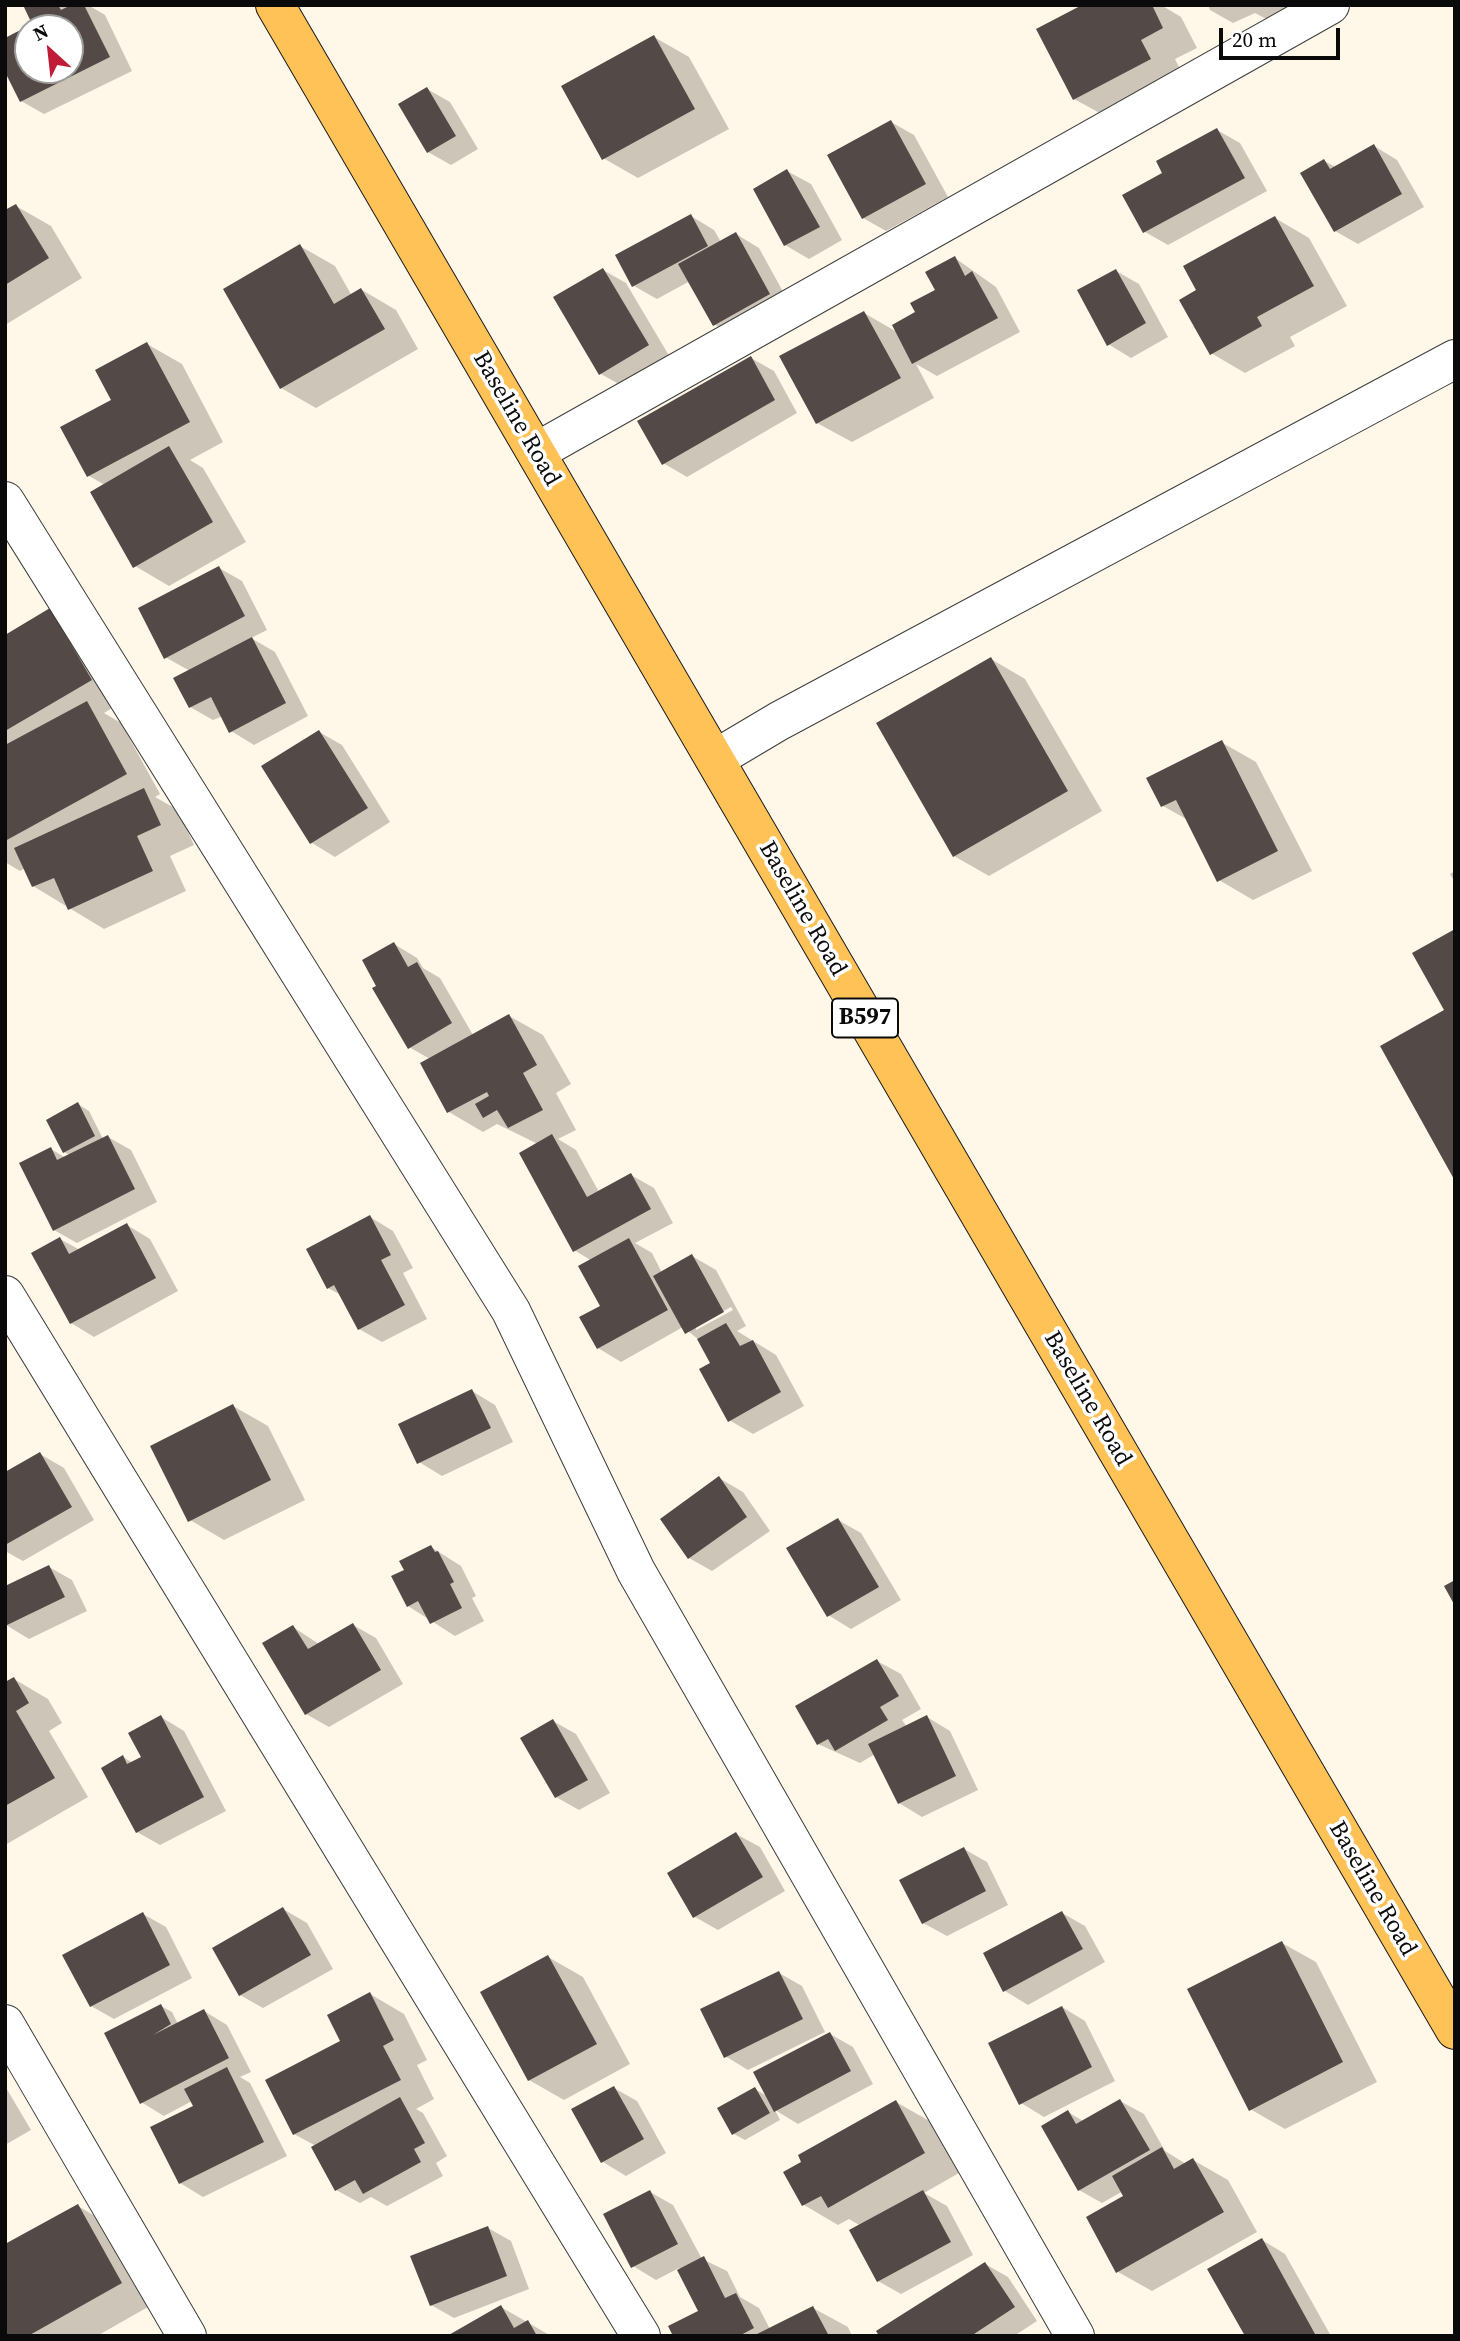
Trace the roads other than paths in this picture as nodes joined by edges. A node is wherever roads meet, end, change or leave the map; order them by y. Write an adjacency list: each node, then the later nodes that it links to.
1 (275, 5): 4 (main road, Baseline Road / B597)
2 (1329, 5): 4 (street)
3 (1455, 359): 6 (street)
4 (536, 453): 6 (main road, Baseline Road / B597)
5 (5, 501): 12 (street)
6 (715, 759): 9 (main road, Baseline Road / B597)
7 (5, 1295): 11 (street)
8 (5, 2024): 10 (street)
9 (1455, 2030)
10 (187, 2336)
11 (641, 2336)
12 (1075, 2336)

